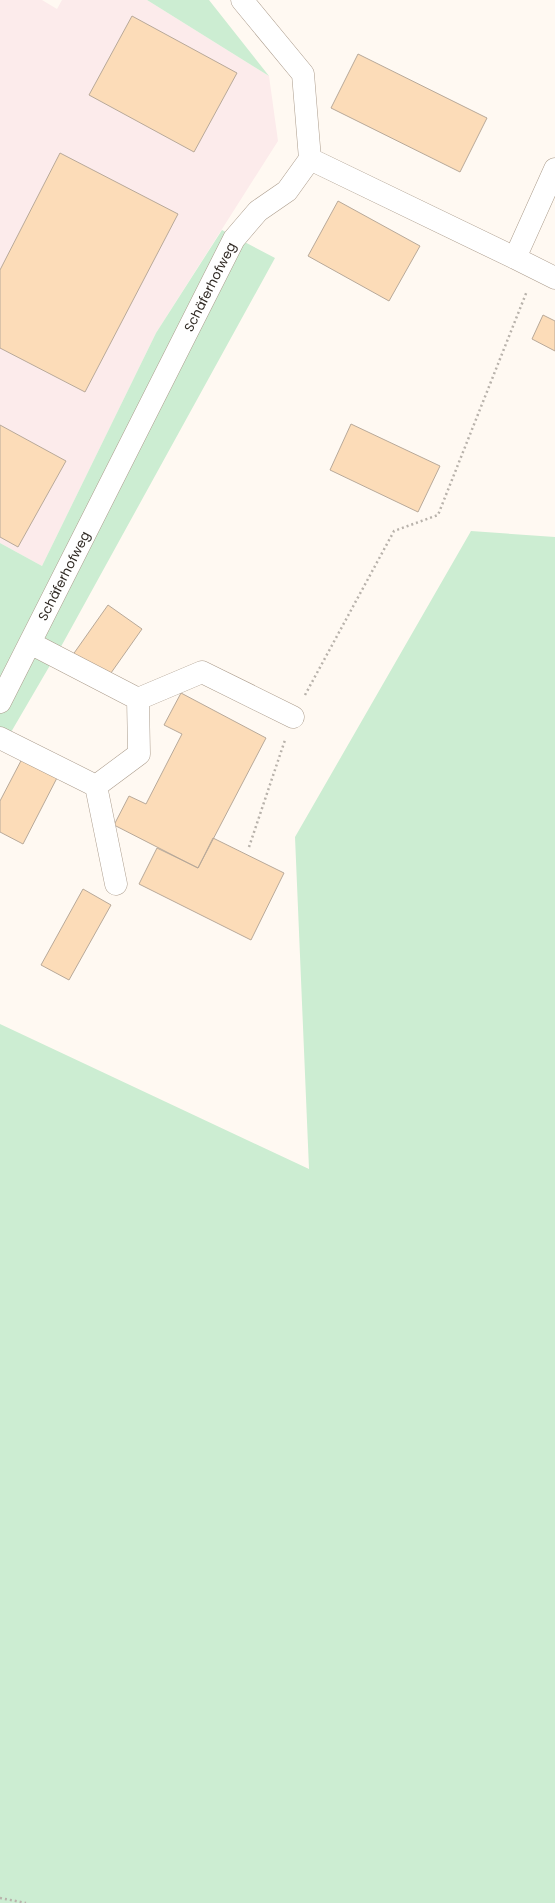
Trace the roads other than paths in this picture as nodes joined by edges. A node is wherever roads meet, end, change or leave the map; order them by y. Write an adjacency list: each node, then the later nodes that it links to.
1 (242, 0): 2 (street)
2 (310, 159): 4 (street); 6 (street, Schäferhofweg)
3 (555, 169): 4 (street)
4 (515, 258): 5 (street)
5 (555, 278)
6 (30, 644): 7 (street); 8 (street, Schäferhofweg)
7 (138, 698): 9 (street); 11 (street)
8 (0, 702)
9 (293, 717)
10 (0, 738): 11 (street)
11 (96, 786): 12 (street)
12 (116, 884)

